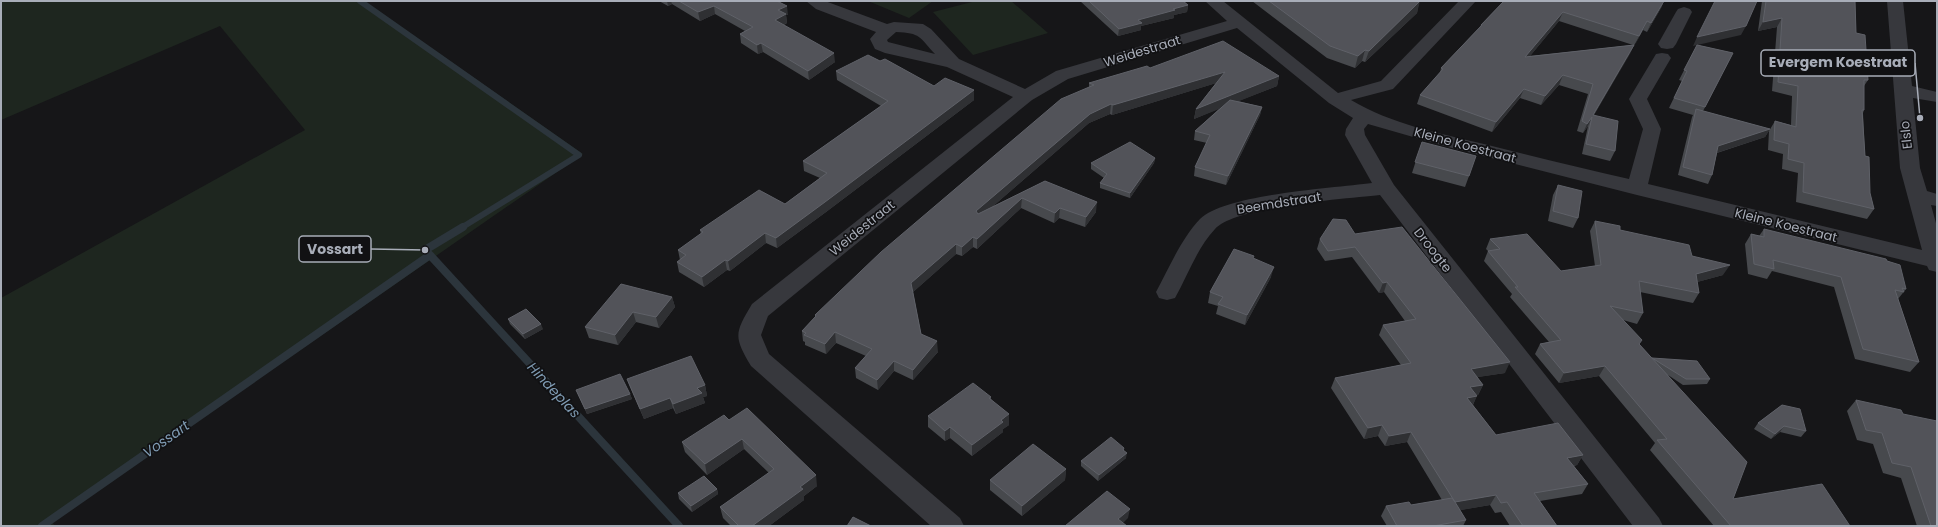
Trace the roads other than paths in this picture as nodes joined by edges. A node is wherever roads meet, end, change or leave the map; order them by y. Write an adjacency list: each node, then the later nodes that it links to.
1 (1213, 1): 6 (street)
2 (1468, 1): 12 (street)
3 (1895, 1): 9 (street, Elslo)
4 (818, 4): 7 (street)
5 (1684, 12): 15 (street)
6 (1240, 22): 10 (street, Weidestraat); 12 (street)
7 (887, 30): 8 (street); 8 (street)
8 (953, 63): 10 (street)
9 (1902, 90): 11 (street); 16 (street, Elslo)
10 (1026, 96): 20 (street, Weidestraat)
11 (1937, 97)
12 (1335, 99): 13 (street)
13 (1364, 116): 14 (street, Droogte); 15 (street, Kleine Koestraat)
14 (1386, 188): 19 (street, Beemdstraat); 21 (street, Droogte)
15 (1637, 189): 18 (street, Kleine Koestraat)
16 (1917, 195): 17 (street); 18 (street, Elslo)
17 (1937, 200)
18 (1936, 263)
19 (1167, 292)
20 (950, 526)
21 (1649, 526)

